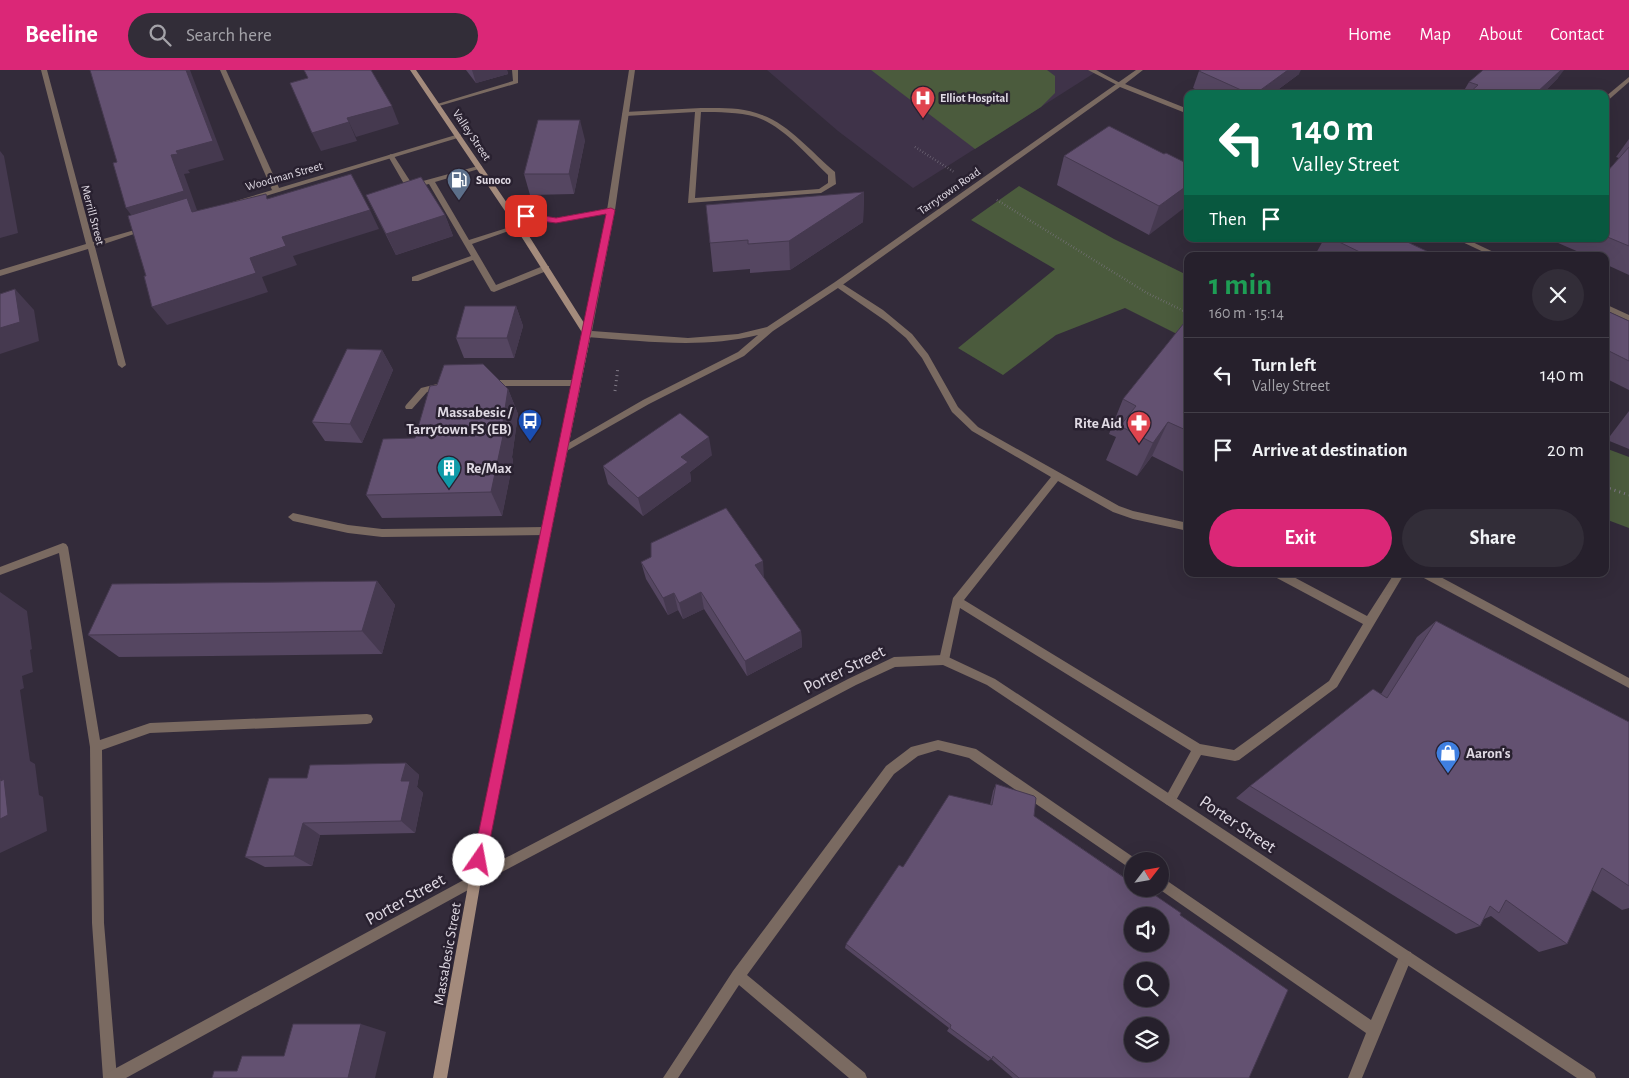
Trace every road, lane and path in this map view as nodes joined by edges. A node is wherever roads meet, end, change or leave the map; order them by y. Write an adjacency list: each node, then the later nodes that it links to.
1 (44, 70): 29 (street, Merrill Street)
2 (223, 70): 21 (street)
3 (413, 70): 11 (main road, Valley Street)
4 (516, 70): 11 (street)
5 (632, 70): 14 (street, Massabesic Street)
6 (1090, 70): 9 (street)
7 (1140, 70): 9 (street, Tarrytown Road)
8 (1629, 79): 10 (street)
9 (1119, 84): 12 (street); 20 (street, Tarrytown Road)
10 (1609, 97)
11 (437, 105): 15 (main road, Valley Street)
12 (1184, 110)
13 (698, 111): 13 (street); 14 (street)
14 (625, 114): 23 (street, Massabesic Street)
15 (459, 136): 17 (street, Woodman Street); 18 (main road, Valley Street)
16 (915, 147): 20 (path)
17 (391, 156): 19 (street); 21 (street, Woodman Street)
18 (480, 167): 19 (street); 24 (main road, Valley Street)
19 (431, 181): 28 (street)
20 (976, 187): 35 (street, Tarrytown Road); 37 (path)
21 (276, 190): 22 (street, Woodman Street)
22 (222, 206)
23 (611, 210): 24 (main road); 40 (street, Massabesic Street)
24 (511, 214): 25 (main road, Valley Street)
25 (519, 226): 28 (street); 32 (main road, Valley Street)
26 (150, 228): 29 (street)
27 (1469, 242): 30 (street)
28 (467, 243): 31 (street)
29 (90, 246): 33 (street); 41 (street, Merrill Street)
30 (1490, 252)
31 (475, 257): 32 (street); 34 (street)
32 (546, 268): 40 (main road, Valley Street)
33 (0, 273)
34 (414, 278)
35 (838, 284): 39 (street, Tarrytown Road); 49 (street)
36 (1609, 309): 38 (street)
37 (1184, 311)
38 (1629, 318)
39 (770, 329): 40 (street, Tarrytown Road); 48 (street, Tarrytown Road)
40 (587, 334): 43 (main road, Massabesic Street)
41 (122, 365)
42 (618, 367): 46 (path)
43 (577, 382): 44 (street); 48 (main road, Massabesic Street)
44 (480, 383)
45 (454, 384): 47 (street)
46 (614, 396)
47 (410, 407)
48 (563, 450): 54 (main road, Massabesic Street)
49 (1057, 476): 53 (street); 59 (street)
50 (1609, 488): 51 (path)
51 (1629, 495)
52 (293, 517): 54 (street)
53 (1184, 526)
54 (546, 531): 68 (main road, Massabesic Street)
55 (0, 571): 64 (street)
56 (1285, 577): 60 (street)
57 (1397, 577): 60 (street)
58 (1432, 577): 62 (street)
59 (957, 601): 61 (street); 65 (street)
60 (1369, 622): 65 (street)
61 (944, 660): 66 (street, Porter Street); 68 (street, Porter Street)
62 (1629, 683)
63 (367, 719): 64 (street)
64 (96, 747): 73 (street)
65 (1198, 749): 66 (street)
66 (1170, 800): 70 (street, Porter Street)
67 (1124, 858): 71 (street)
68 (475, 880): 73 (street, Porter Street); 74 (main road, Massabesic Street)
69 (1169, 888): 72 (street)
70 (1406, 957): 72 (street); 78 (street, Porter Street)
71 (738, 976): 75 (street); 76 (street)
72 (1374, 1030): 77 (street)
73 (111, 1078)
74 (440, 1078)
75 (670, 1078)
76 (860, 1078)
77 (1355, 1078)
78 (1589, 1078)

